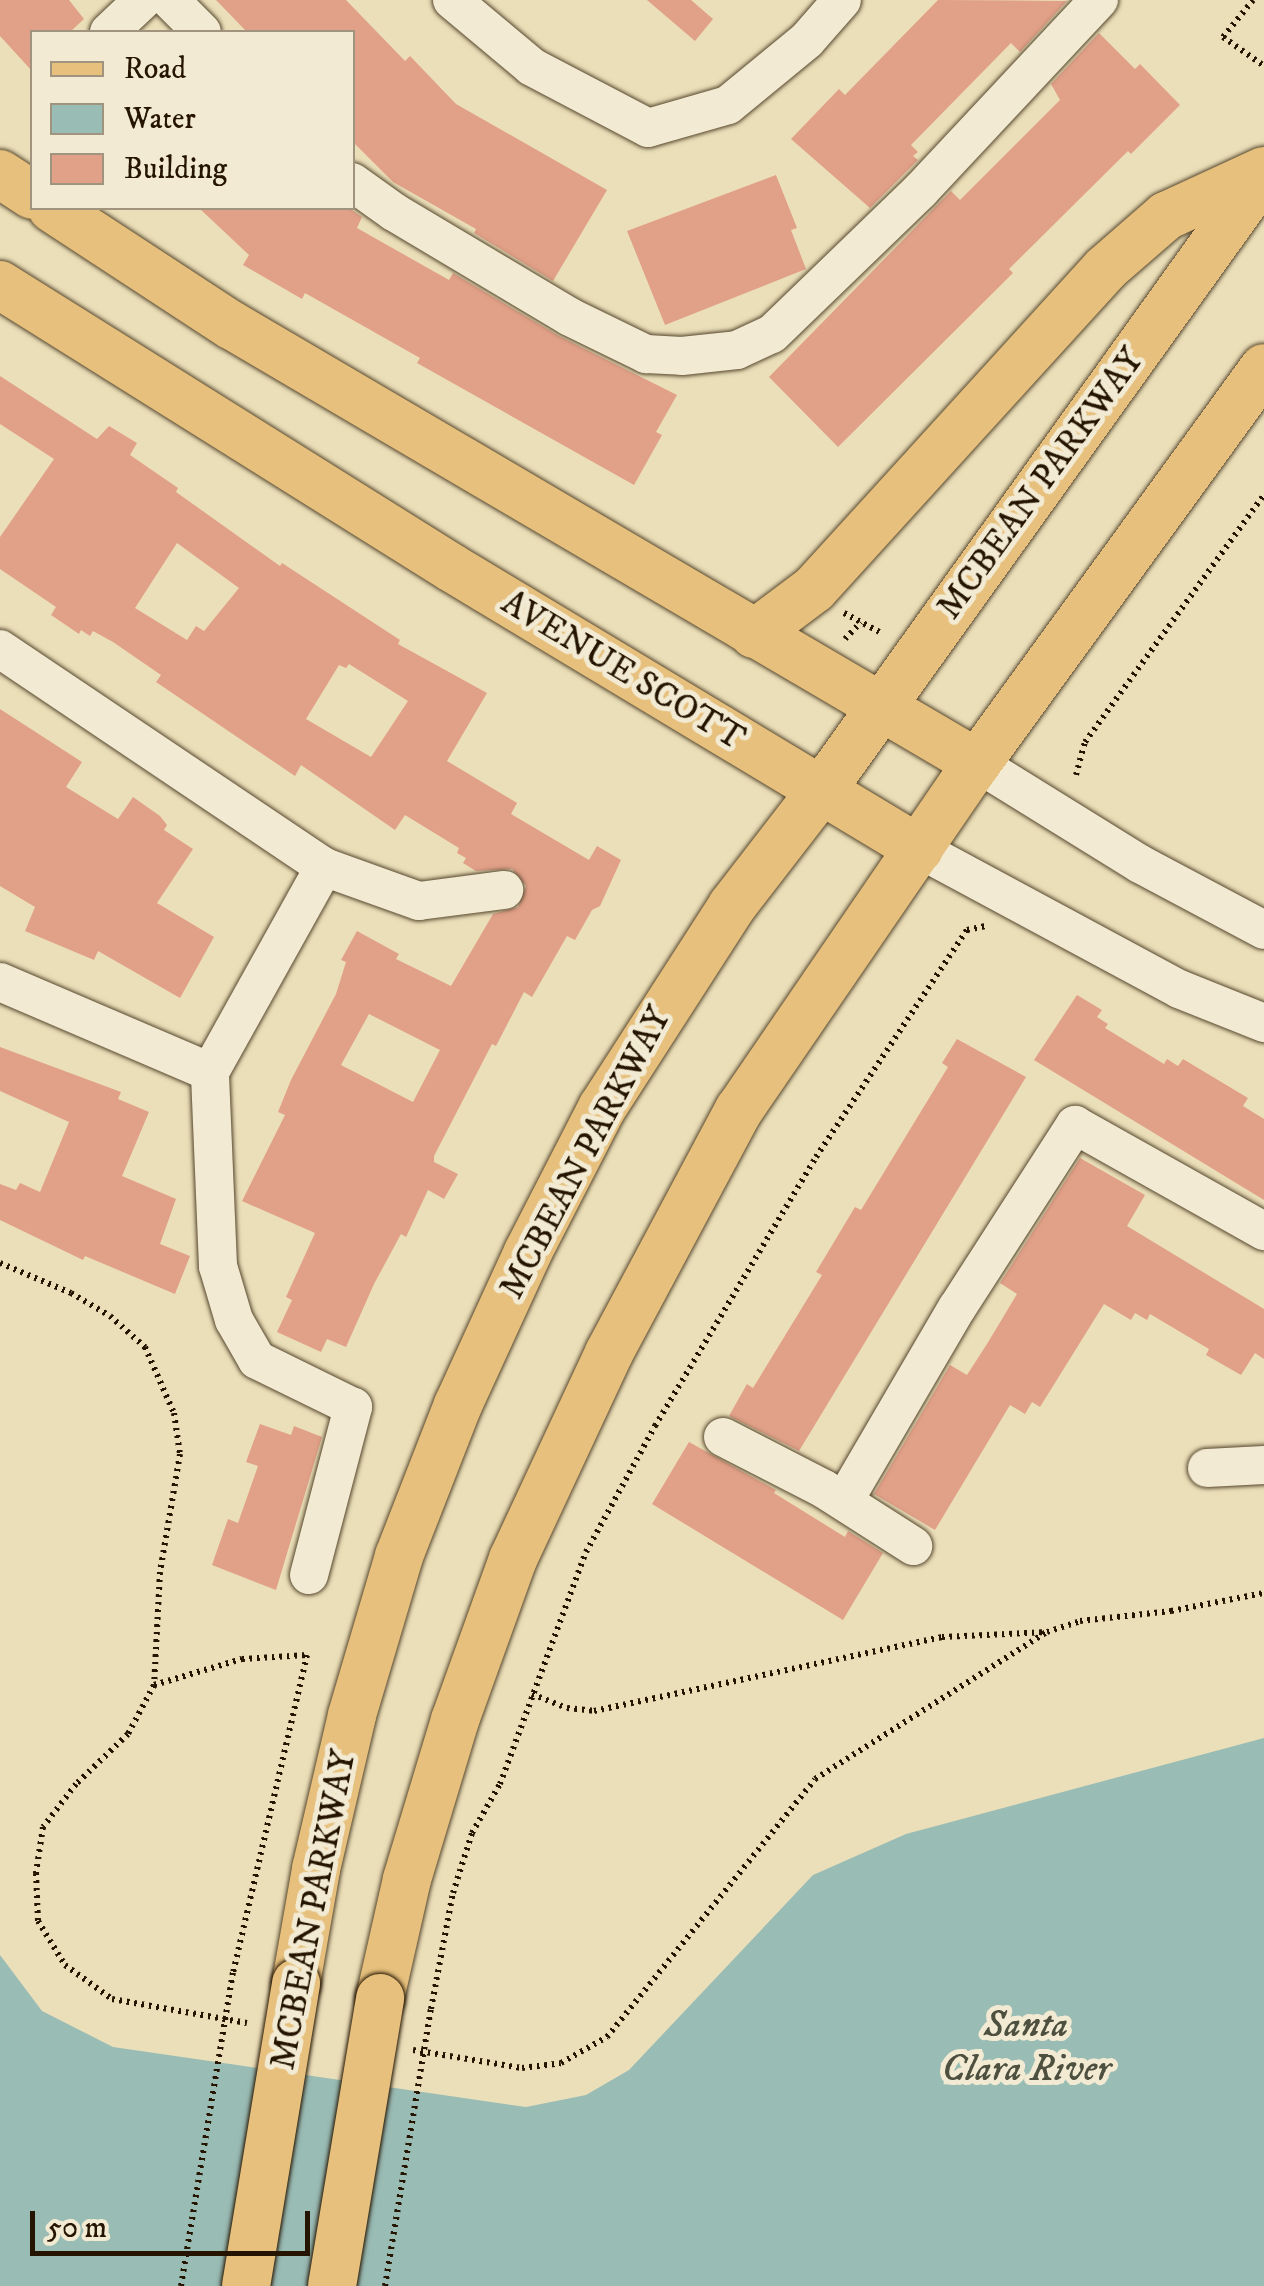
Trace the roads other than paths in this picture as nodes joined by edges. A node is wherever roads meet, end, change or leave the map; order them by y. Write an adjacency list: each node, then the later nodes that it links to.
1 (143, 0): 6 (street)
2 (170, 0): 7 (street)
3 (452, 0): 4 (street)
4 (842, 0)
5 (1099, 0): 10 (street)
6 (111, 30)
7 (200, 30)
8 (1264, 172): 15 (main road); 17 (main road, MCBEAN PARKWAY)
9 (0, 174): 11 (main road)
10 (355, 184)
11 (30, 194)
12 (55, 210): 15 (main road)
13 (0, 286): 19 (main road, AVENUE SCOTT)
14 (1264, 368): 18 (main road)
15 (754, 634): 17 (main road)
16 (0, 649): 21 (street)
17 (879, 708): 18 (main road); 19 (main road, MCBEAN PARKWAY)
18 (977, 763): 20 (main road); 23 (street)
19 (821, 791): 20 (main road, AVENUE SCOTT); 34 (main road, MCBEAN PARKWAY, bridge)
20 (919, 849): 25 (street, AVENUE SCOTT); 35 (main road, bridge)
21 (324, 867): 22 (street); 26 (street)
22 (504, 890)
23 (1264, 930)
24 (0, 982): 26 (street)
25 (1264, 1023)
26 (210, 1072): 33 (street)
27 (1264, 1231): 31 (street)
28 (723, 1438): 31 (street)
29 (1264, 1465): 30 (street)
30 (1207, 1468)
31 (844, 1501): 32 (street)
32 (912, 1546)
33 (309, 1575)
34 (246, 2286)
35 (332, 2286)

